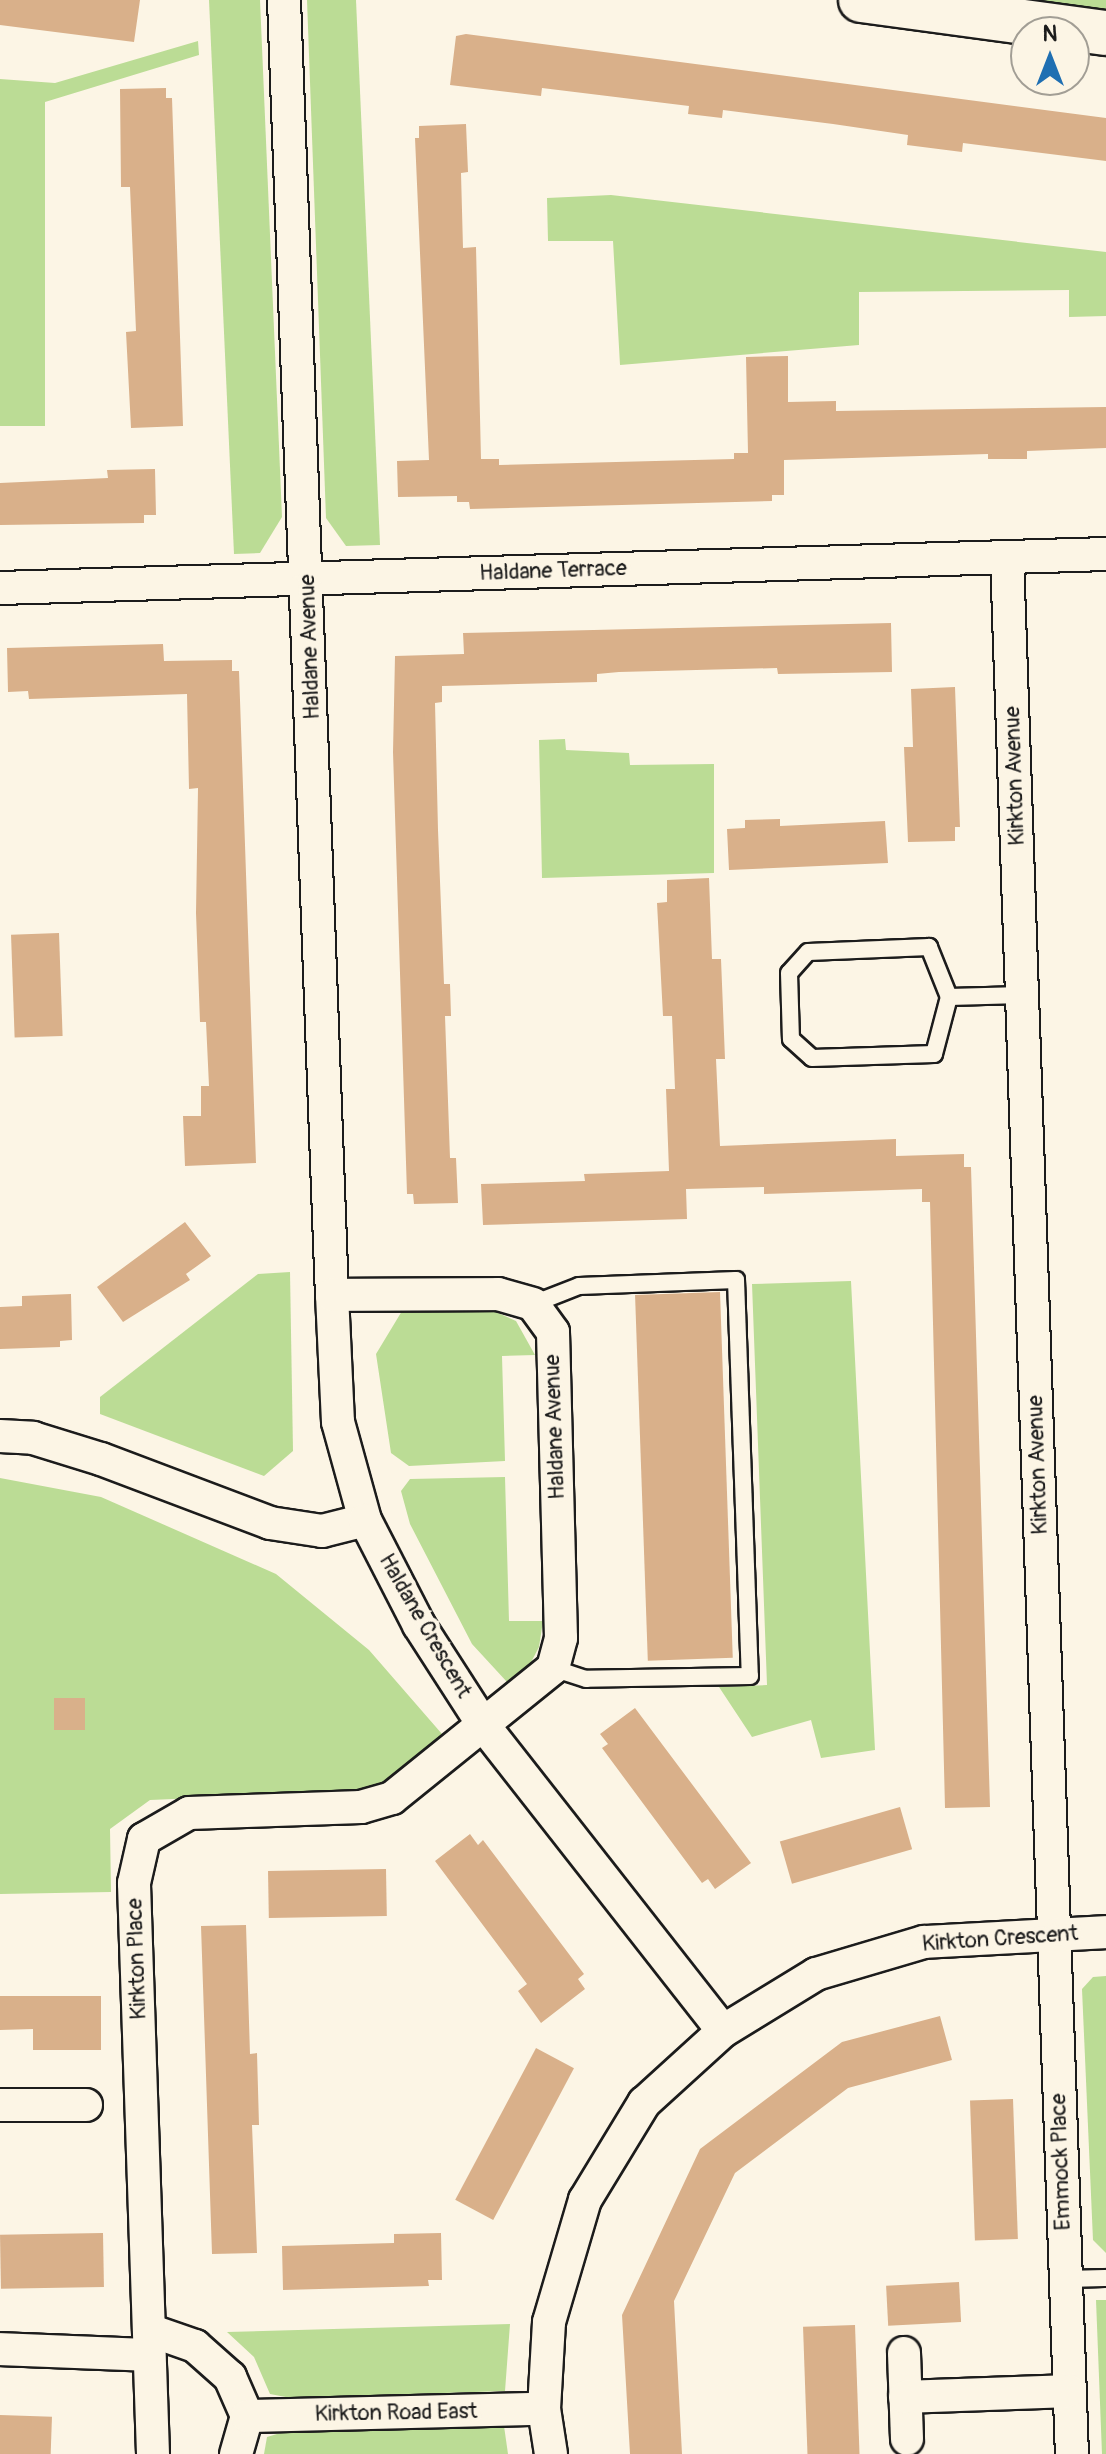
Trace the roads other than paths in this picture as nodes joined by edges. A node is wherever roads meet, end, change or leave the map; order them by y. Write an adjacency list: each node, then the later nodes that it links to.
1 (284, 0): 6 (street, Haldane Avenue)
2 (861, 0): 3 (street)
3 (1106, 33)
4 (1106, 554): 5 (street, Haldane Terrace)
5 (1007, 557): 6 (street, Haldane Terrace); 8 (street, Kirkton Avenue)
6 (307, 577): 7 (street, Haldane Terrace); 10 (street, Haldane Avenue)
7 (0, 588)
8 (1022, 995): 9 (lane); 17 (street, Kirkton Avenue)
9 (949, 997): 9 (lane)
10 (332, 1295): 11 (street); 13 (street, Haldane Avenue)
11 (533, 1304): 14 (street, Haldane Avenue); 14 (lane)
12 (0, 1436): 13 (street)
13 (365, 1520): 15 (street, Haldane Crescent)
14 (553, 1668): 15 (street)
15 (484, 1726): 18 (street, Haldane Crescent); 23 (street, Kirkton Place)
16 (1106, 1932): 17 (street, Kirkton Crescent)
17 (1052, 1934): 18 (street, Kirkton Crescent); 22 (street, Emmock Place)
18 (723, 2031): 28 (street, Kirkton Crescent)
19 (0, 2105): 20 (street)
20 (86, 2105)
21 (1106, 2278): 22 (lane)
22 (1065, 2279): 26 (street, Emmock Place)
23 (149, 2342): 24 (street); 29 (street); 31 (street, Kirkton Place)
24 (0, 2349)
25 (904, 2353): 27 (street)
26 (1069, 2391): 27 (street); 34 (street, Emmock Place)
27 (905, 2397): 30 (street)
28 (544, 2409): 29 (street, Kirkton Road East); 33 (street, Kirkton Crescent)
29 (247, 2416): 32 (street)
30 (907, 2439)
31 (153, 2454)
32 (236, 2454)
33 (551, 2454)
34 (1072, 2454)

